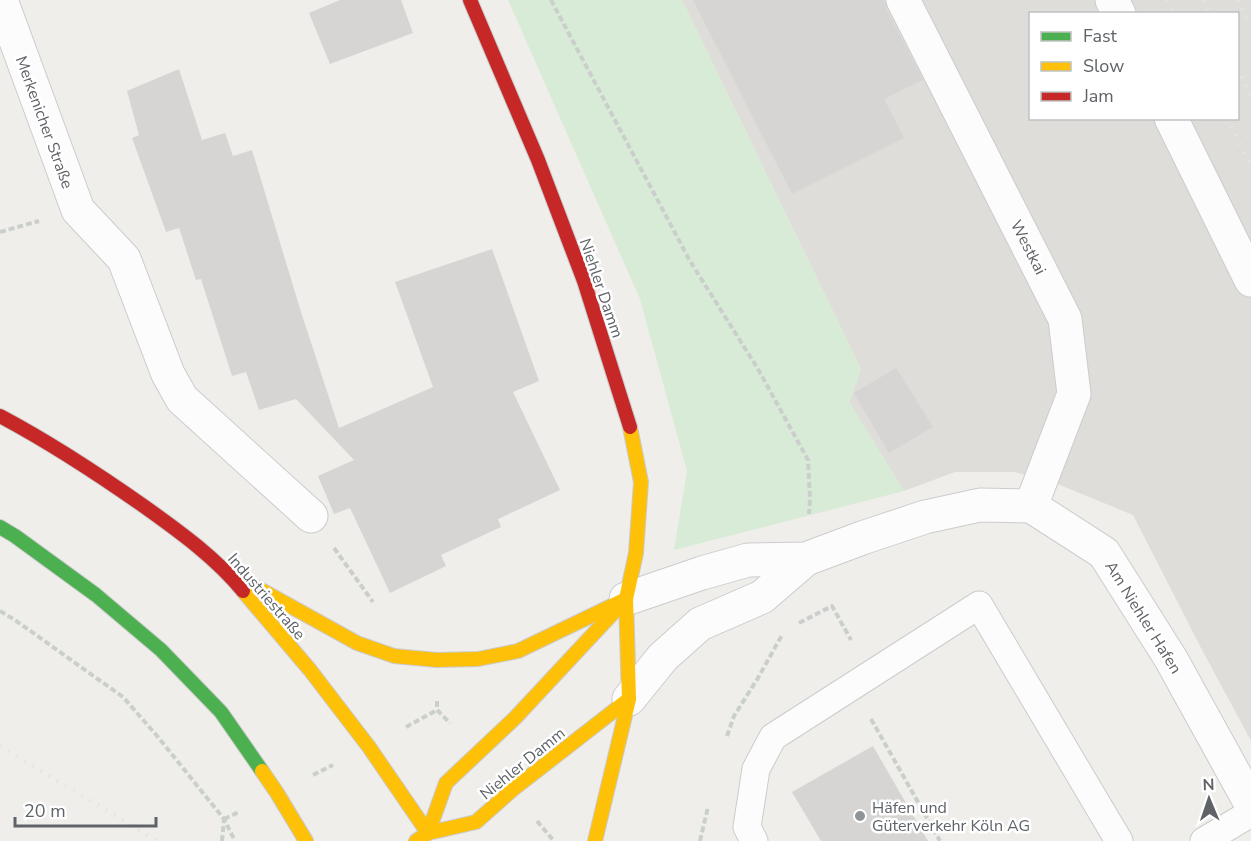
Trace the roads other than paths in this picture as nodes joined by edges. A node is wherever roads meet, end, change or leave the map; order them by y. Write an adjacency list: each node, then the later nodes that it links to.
1 (1, 0): 8 (street, Merkenicher Straße)
2 (470, 0): 12 (main road, Niehler Damm)
3 (903, 0): 7 (street, Westkai)
4 (1172, 120): 5 (street)
5 (1251, 280)
6 (0, 416): 11 (main road, Industriestraße)
7 (1031, 507): 10 (street, Am Niehler Hafen); 14 (street, Am Niehler Hafen)
8 (311, 516)
9 (0, 528): 17 (main road)
10 (806, 559): 12 (street, Am Niehler Hafen); 13 (street, Am Niehler Hafen)
11 (227, 571): 12 (main road); 16 (main road, Industriestraße)
12 (626, 599): 13 (main road, Niehler Damm); 16 (main road, Niehler Damm)
13 (629, 699): 16 (main road, Niehler Damm); 19 (main road, Niehler Damm)
14 (1251, 804)
15 (1251, 813): 22 (lane)
16 (428, 833): 18 (main road, Niehler Damm)
17 (306, 841)
18 (416, 841)
19 (595, 841)
20 (754, 841): 21 (lane)
21 (1119, 841)
22 (1204, 841)

